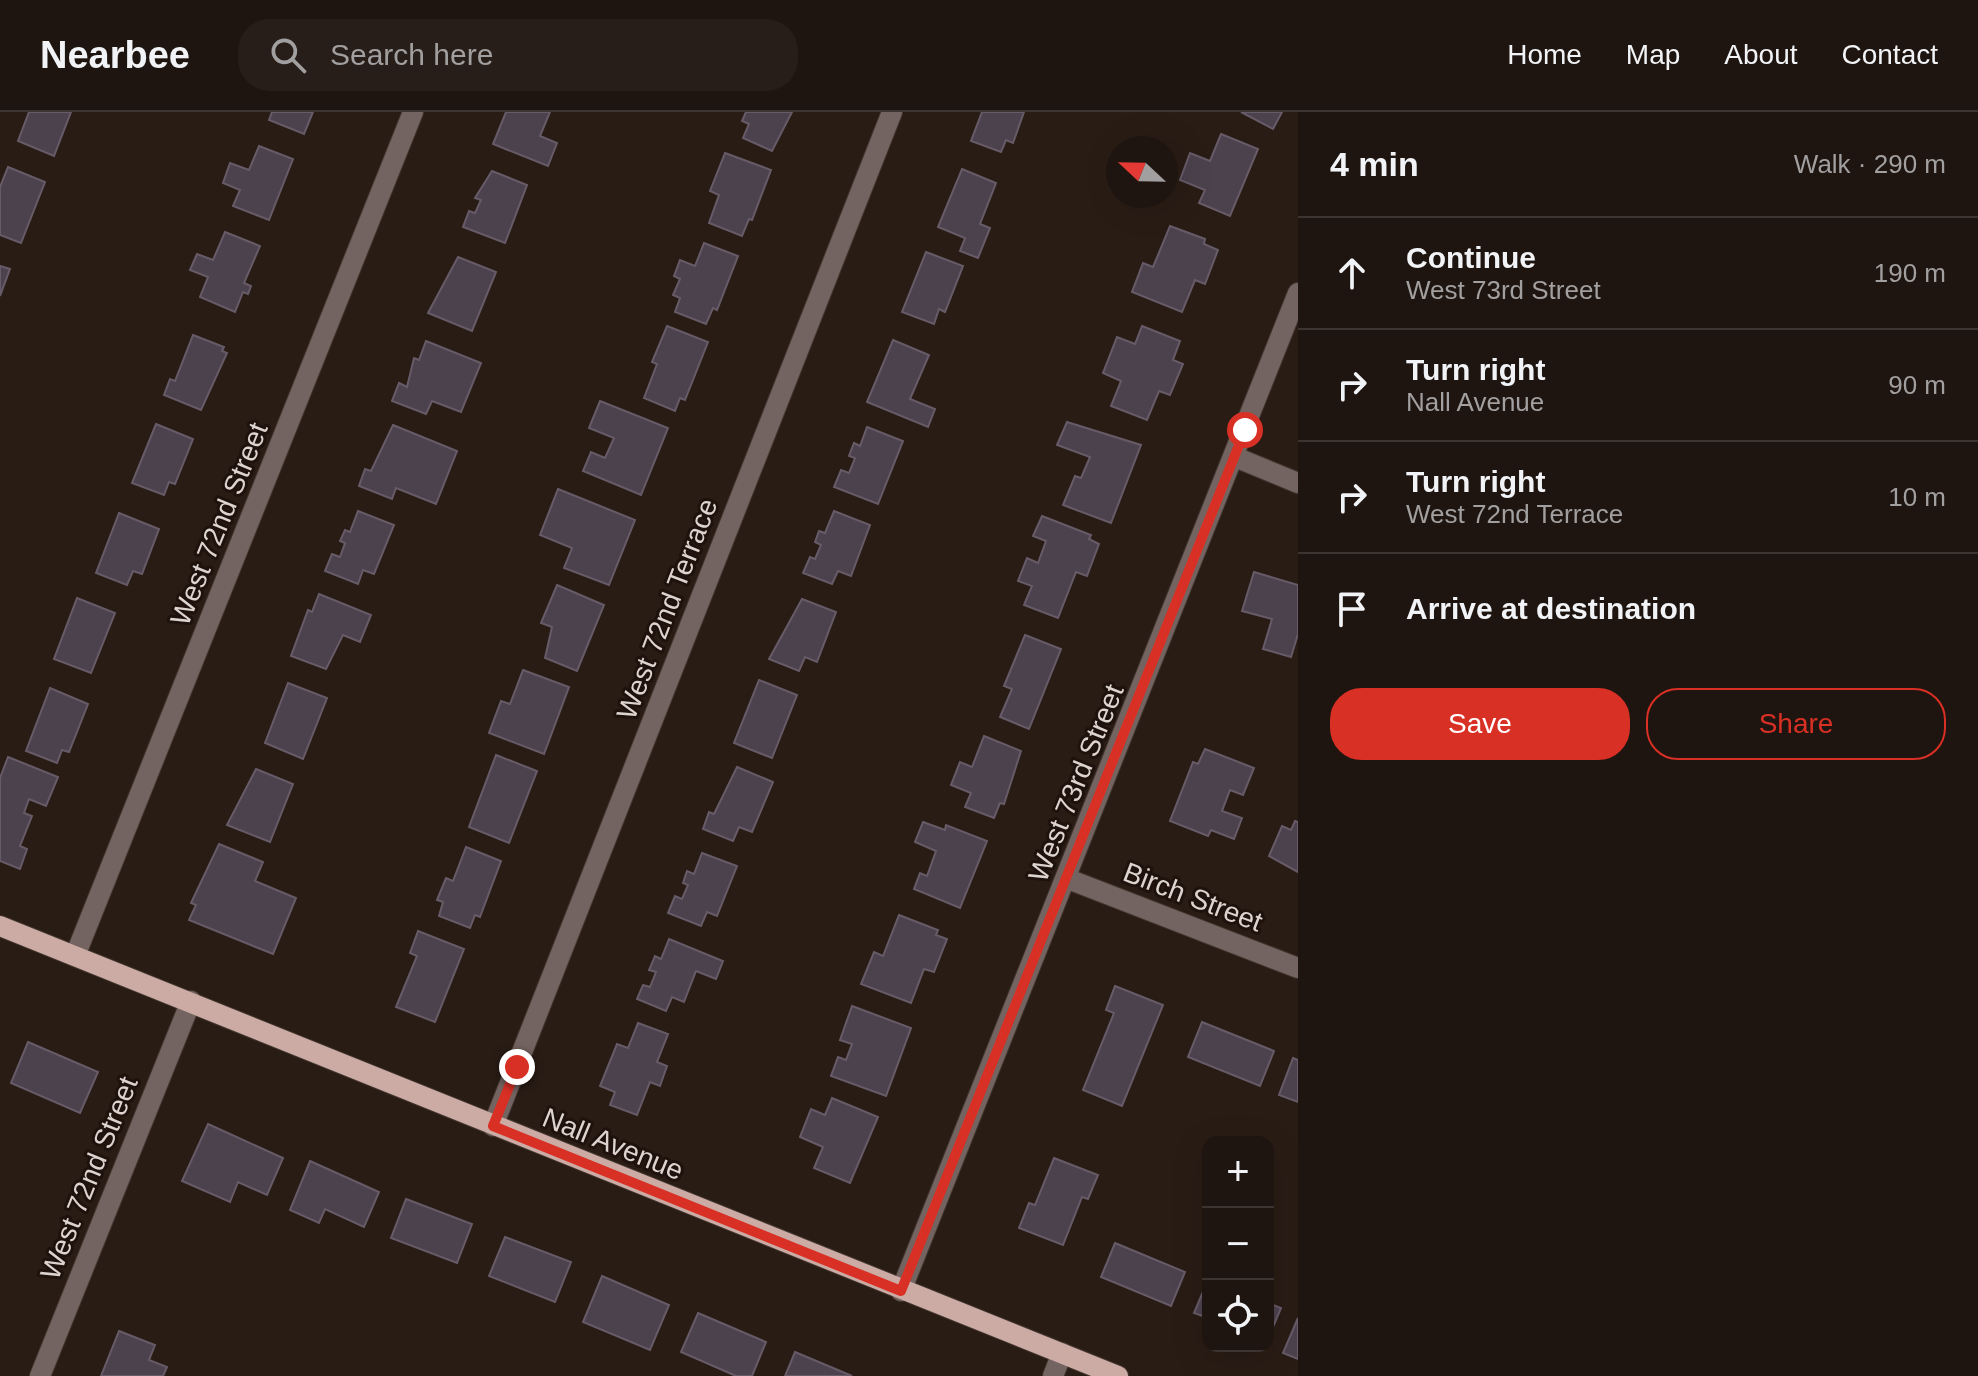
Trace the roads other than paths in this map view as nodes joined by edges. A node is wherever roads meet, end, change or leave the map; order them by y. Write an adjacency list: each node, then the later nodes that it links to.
1 (413, 112): 8 (street, West 72nd Street)
2 (892, 112): 11 (street, West 72nd Terrace)
3 (1298, 293): 4 (street, West 73rd Street)
4 (1235, 457): 5 (street); 6 (street, West 73rd Street)
5 (1298, 483)
6 (1068, 879): 9 (street, Birch Street); 12 (street, West 73rd Street)
7 (0, 926): 8 (main road, Nall Avenue)
8 (75, 956): 10 (main road, Nall Avenue)
9 (1298, 968)
10 (191, 1001): 11 (main road, Nall Avenue); 14 (street, West 72nd Street)
11 (493, 1126): 12 (main road, Nall Avenue)
12 (901, 1291): 13 (main road, Nall Avenue)
13 (1062, 1353): 15 (street); 16 (main road, Nall Avenue)
14 (40, 1376)
15 (1053, 1376)
16 (1118, 1376)

